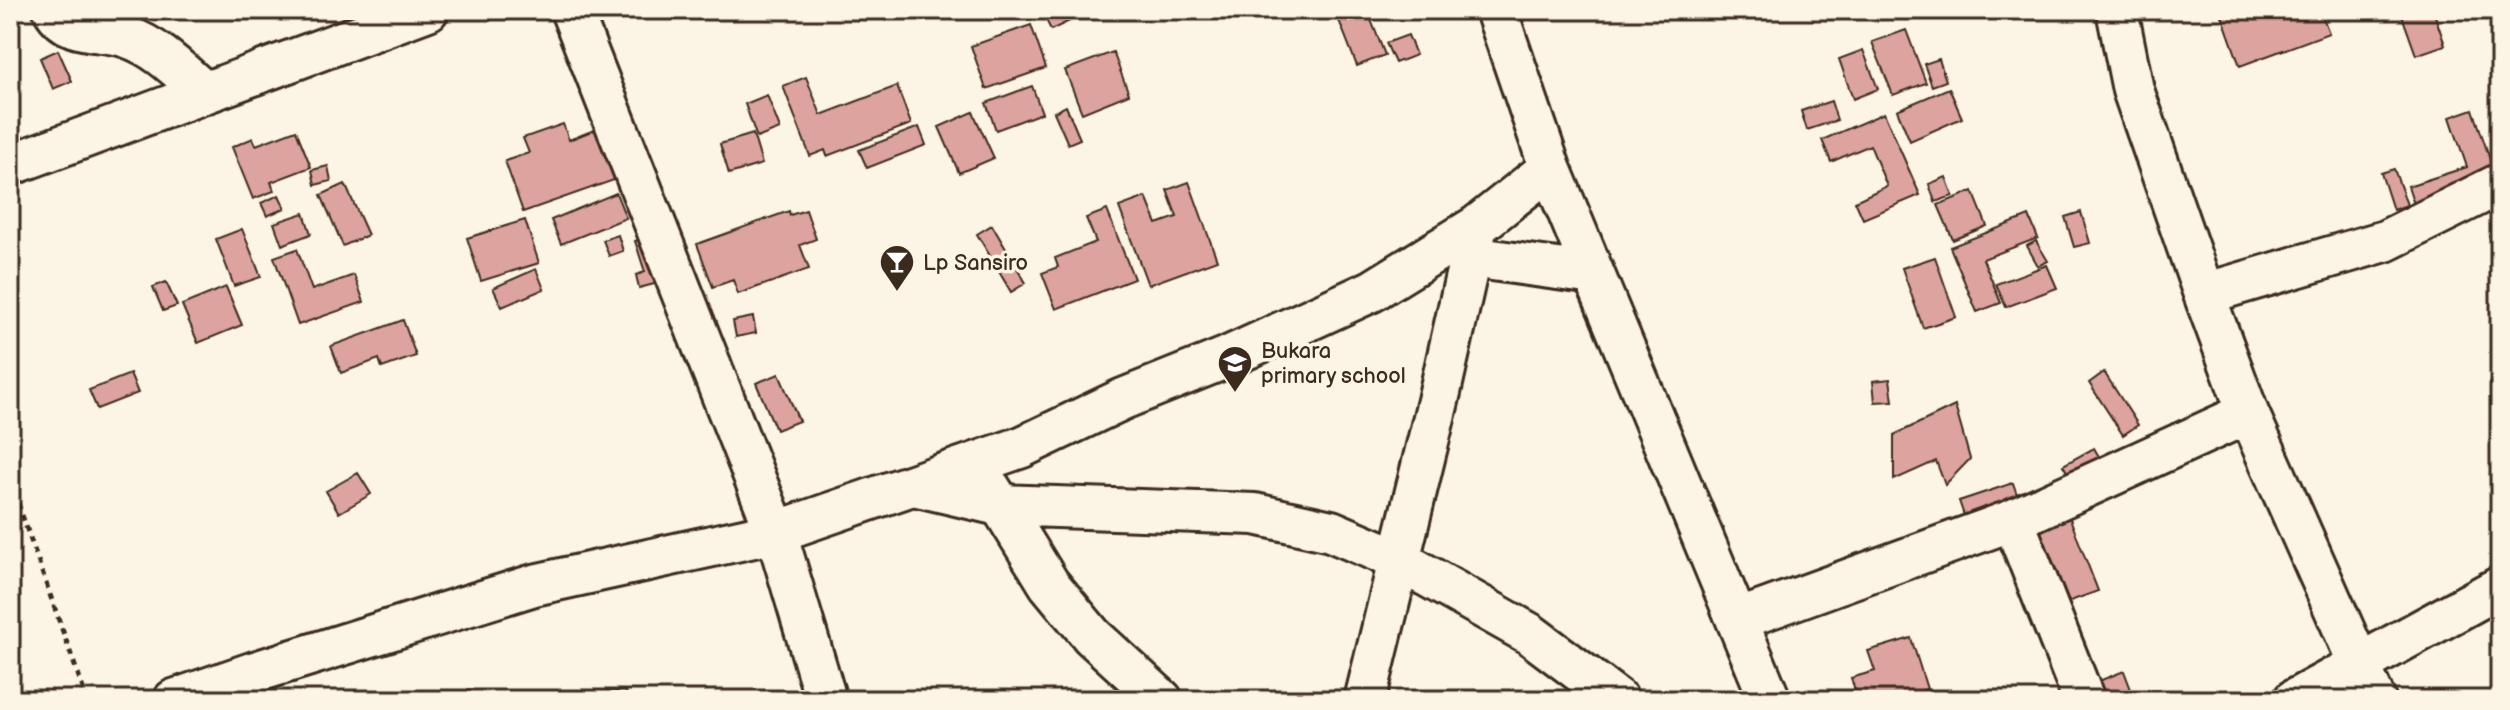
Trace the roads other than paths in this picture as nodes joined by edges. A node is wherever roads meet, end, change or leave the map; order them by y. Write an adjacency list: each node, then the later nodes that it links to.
1 (54, 10): 6 (street)
2 (428, 10): 6 (street)
3 (571, 10): 18 (street)
4 (1496, 10): 8 (street)
5 (2117, 10): 12 (street)
6 (204, 92): 7 (street)
7 (10, 165)
8 (1550, 168): 10 (street); 11 (street)
9 (2500, 184): 12 (street)
10 (1473, 242): 11 (street); 14 (street); 19 (street)
11 (1594, 274): 21 (street)
12 (2204, 294): 13 (street)
13 (2248, 413): 17 (street); 22 (street)
14 (977, 463): 15 (street); 16 (street)
15 (914, 485): 16 (street); 18 (street)
16 (999, 505): 19 (street); 25 (street)
17 (2013, 520): 21 (street); 29 (street)
18 (776, 532): 23 (street); 24 (street)
19 (1399, 560): 26 (street); 27 (street)
20 (2500, 587): 22 (street)
21 (1737, 620): 28 (street)
22 (2359, 663): 30 (street); 31 (street)
23 (174, 700)
24 (826, 700)
25 (1162, 700)
26 (1365, 700)
27 (1618, 700)
28 (1770, 700)
29 (2084, 700)
30 (2294, 700)
31 (2375, 700)

